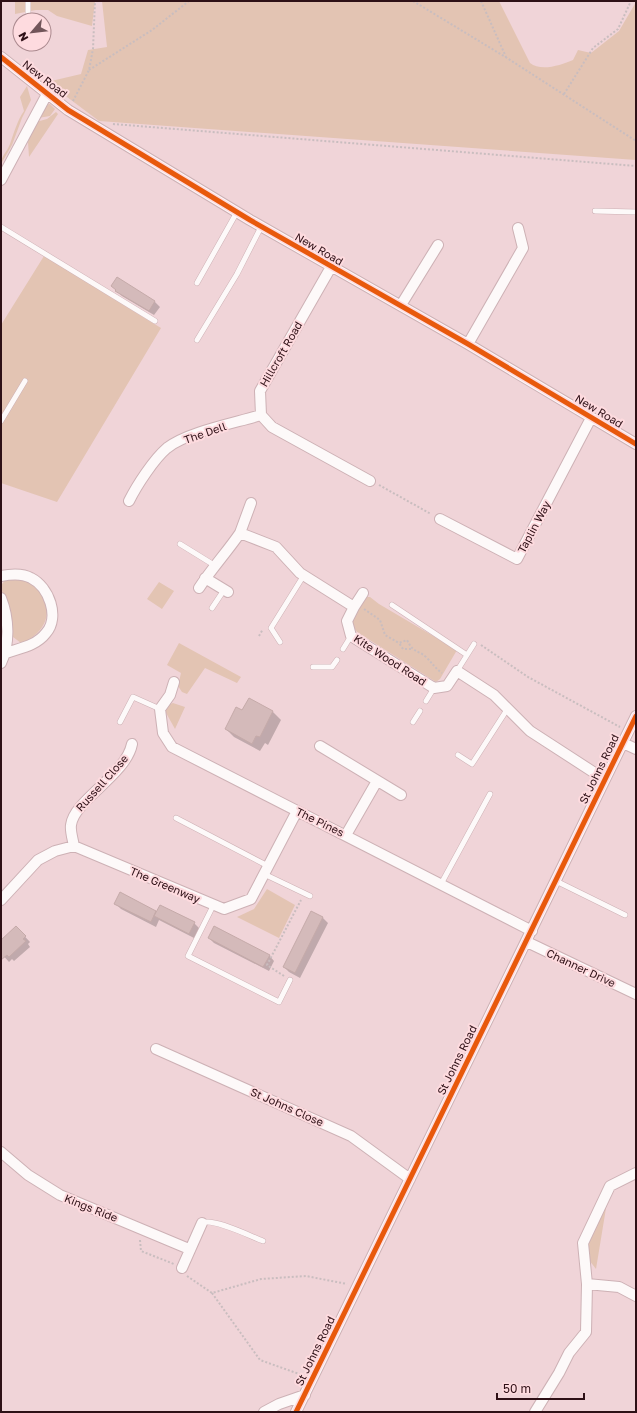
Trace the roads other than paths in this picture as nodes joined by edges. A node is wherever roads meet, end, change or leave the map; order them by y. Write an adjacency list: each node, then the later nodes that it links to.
1 (28, 1): 2 (lane)
2 (28, 12)
3 (1, 57): 4 (street, New Road)
4 (47, 94): 5 (street); 7 (street, New Road)
5 (1, 180)
6 (596, 211): 8 (lane)
7 (237, 212): 10 (street, New Road); 14 (lane)
8 (636, 212)
9 (1, 227): 16 (lane)
10 (261, 227): 13 (street, New Road); 17 (lane)
11 (518, 228): 18 (street)
12 (438, 245): 15 (street)
13 (331, 267): 15 (street, New Road); 20 (street, Hillcroft Road)
14 (197, 283)
15 (401, 305): 18 (street, New Road)
16 (155, 321)
17 (197, 340)
18 (468, 344): 21 (street, New Road)
19 (25, 381): 22 (lane)
20 (261, 415): 24 (street); 25 (street, The Dell)
21 (591, 418): 23 (street, New Road); 27 (street, Taplin Way)
22 (1, 421)
23 (636, 444)
24 (370, 481)
25 (129, 500)
26 (251, 503): 28 (street)
27 (440, 519)
28 (240, 533): 30 (street); 31 (street)
29 (180, 544): 30 (lane)
30 (214, 565): 33 (street)
31 (304, 575): 40 (street); 42 (lane)
32 (1, 576): 45 (street)
33 (206, 578): 34 (street); 35 (street)
34 (199, 588)
35 (226, 591): 39 (lane)
36 (363, 593): 40 (street, Kite Wood Road)
37 (1, 598): 45 (street)
38 (392, 605): 46 (lane)
39 (212, 608)
40 (354, 608): 41 (street, Kite Wood Road)
41 (351, 636): 44 (lane); 52 (street, Kite Wood Road)
42 (280, 642)
43 (474, 644): 46 (lane)
44 (344, 649)
45 (6, 653): 48 (street)
46 (467, 655): 50 (lane)
47 (337, 660): 49 (lane)
48 (1, 663)
49 (313, 668)
50 (454, 675): 52 (street, Kite Wood Road); 54 (street)
51 (174, 682): 55 (street)
52 (434, 688): 53 (lane)
53 (426, 701)
54 (508, 708): 64 (lane); 65 (street)
55 (160, 709): 58 (lane); 69 (street, The Pines)
56 (420, 711): 59 (lane)
57 (636, 716): 60 (street, St Johns Road)
58 (120, 722)
59 (413, 722)
60 (623, 743): 63 (street); 65 (street, St Johns Road)
61 (132, 744): 72 (street, Russell Close)
62 (320, 746): 66 (street)
63 (636, 749)
64 (458, 755)
65 (604, 779): 74 (street, St Johns Road)
66 (377, 781): 68 (street); 71 (street)
67 (490, 794): 75 (lane)
68 (401, 795)
69 (297, 811): 71 (street, The Pines); 73 (street, The Greenway)
70 (176, 818): 73 (lane)
71 (346, 835): 75 (street, The Pines)
72 (74, 846): 77 (street); 78 (street, The Greenway)
73 (266, 870): 76 (lane); 78 (street, The Greenway)
74 (556, 881): 79 (lane); 80 (street, St Johns Road)
75 (441, 884): 80 (street, The Pines)
76 (310, 896)
77 (1, 900)
78 (213, 906): 82 (lane)
79 (625, 915)
80 (532, 931): 81 (street, St Johns Road)
81 (526, 942): 83 (street, Channer Drive); 87 (street, St Johns Road)
82 (290, 980)
83 (636, 994)
84 (156, 1049): 87 (street, St Johns Close)
85 (1, 1152): 90 (street, Kings Ride)
86 (636, 1173): 92 (street)
87 (410, 1179): 94 (street, St Johns Road)
88 (202, 1223): 89 (lane); 90 (street)
89 (263, 1241)
90 (189, 1249): 91 (street)
91 (182, 1268)
92 (587, 1284): 93 (street); 97 (street)
93 (636, 1296)
94 (305, 1395): 95 (street); 96 (street, St Johns Road)
95 (264, 1412)
96 (296, 1412)
97 (534, 1412)

